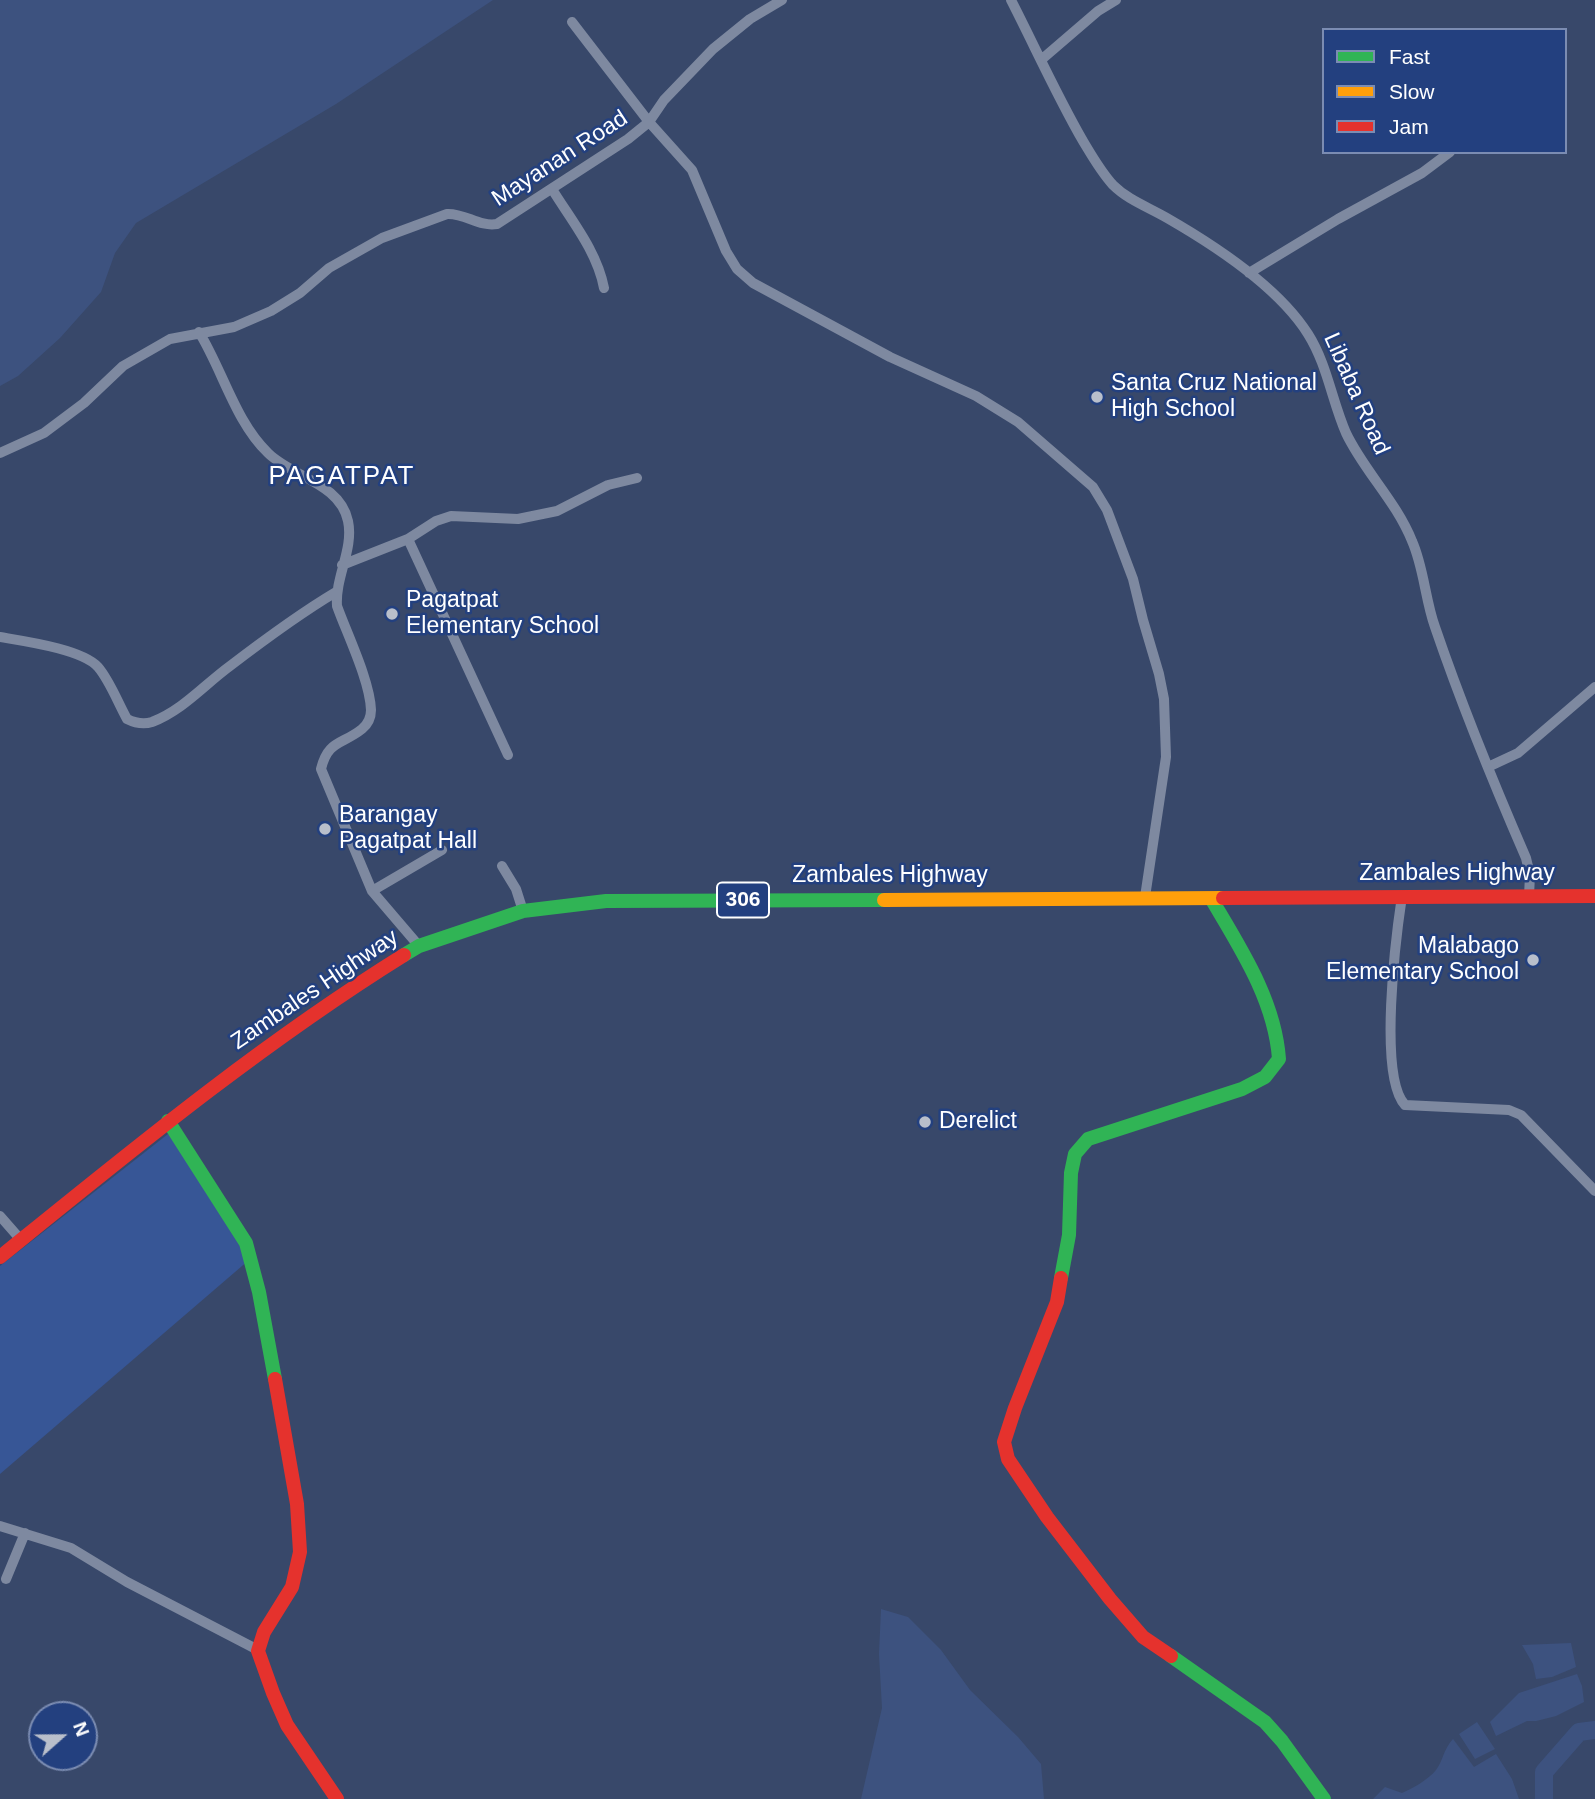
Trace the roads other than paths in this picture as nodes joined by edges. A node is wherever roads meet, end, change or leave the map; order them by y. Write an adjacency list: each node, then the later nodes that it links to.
1 (782, 0): 6 (street, Mayanan Road)
2 (1011, 0): 5 (street, Libaba Road)
3 (1116, 0): 5 (street)
4 (572, 22): 6 (street)
5 (1041, 60): 9 (street, Libaba Road)
6 (649, 122): 8 (street, Mayanan Road); 27 (street)
7 (1447, 154): 9 (street)
8 (552, 189): 10 (street); 11 (street, Mayanan Road)
9 (1248, 274): 20 (street, Libaba Road)
10 (604, 288)
11 (199, 332): 12 (street, Mayanan Road); 15 (street)
12 (0, 453)
13 (637, 478): 14 (street)
14 (408, 539): 15 (street); 19 (street)
15 (342, 565): 16 (street)
16 (336, 592): 17 (street); 23 (street)
17 (0, 637)
18 (1595, 687): 20 (street)
19 (508, 755)
20 (1488, 767): 25 (street, Libaba Road)
21 (442, 850): 23 (street)
22 (502, 866): 29 (street)
23 (372, 891): 30 (street)
24 (1402, 896): 25 (street, Zambales Highway / 306); 28 (street, Zambales Highway / 306); 32 (street)
25 (1529, 896): 26 (street, Zambales Highway / 306)
26 (1595, 896)
27 (1145, 897): 28 (street, Zambales Highway / 306); 29 (street, Zambales Highway / 306)
28 (1212, 900): 41 (street)
29 (523, 911): 30 (street, Zambales Highway / 306)
30 (419, 947): 31 (street, Zambales Highway / 306)
31 (167, 1121): 34 (street, Zambales Highway / 306); 39 (street)
32 (1595, 1192)
33 (0, 1216): 34 (street)
34 (21, 1240): 35 (street, Zambales Highway / 306)
35 (0, 1257)
36 (0, 1526): 37 (street)
37 (25, 1532): 38 (street); 39 (street)
38 (6, 1579)
39 (258, 1650): 40 (street)
40 (337, 1799)
41 (1324, 1799)

